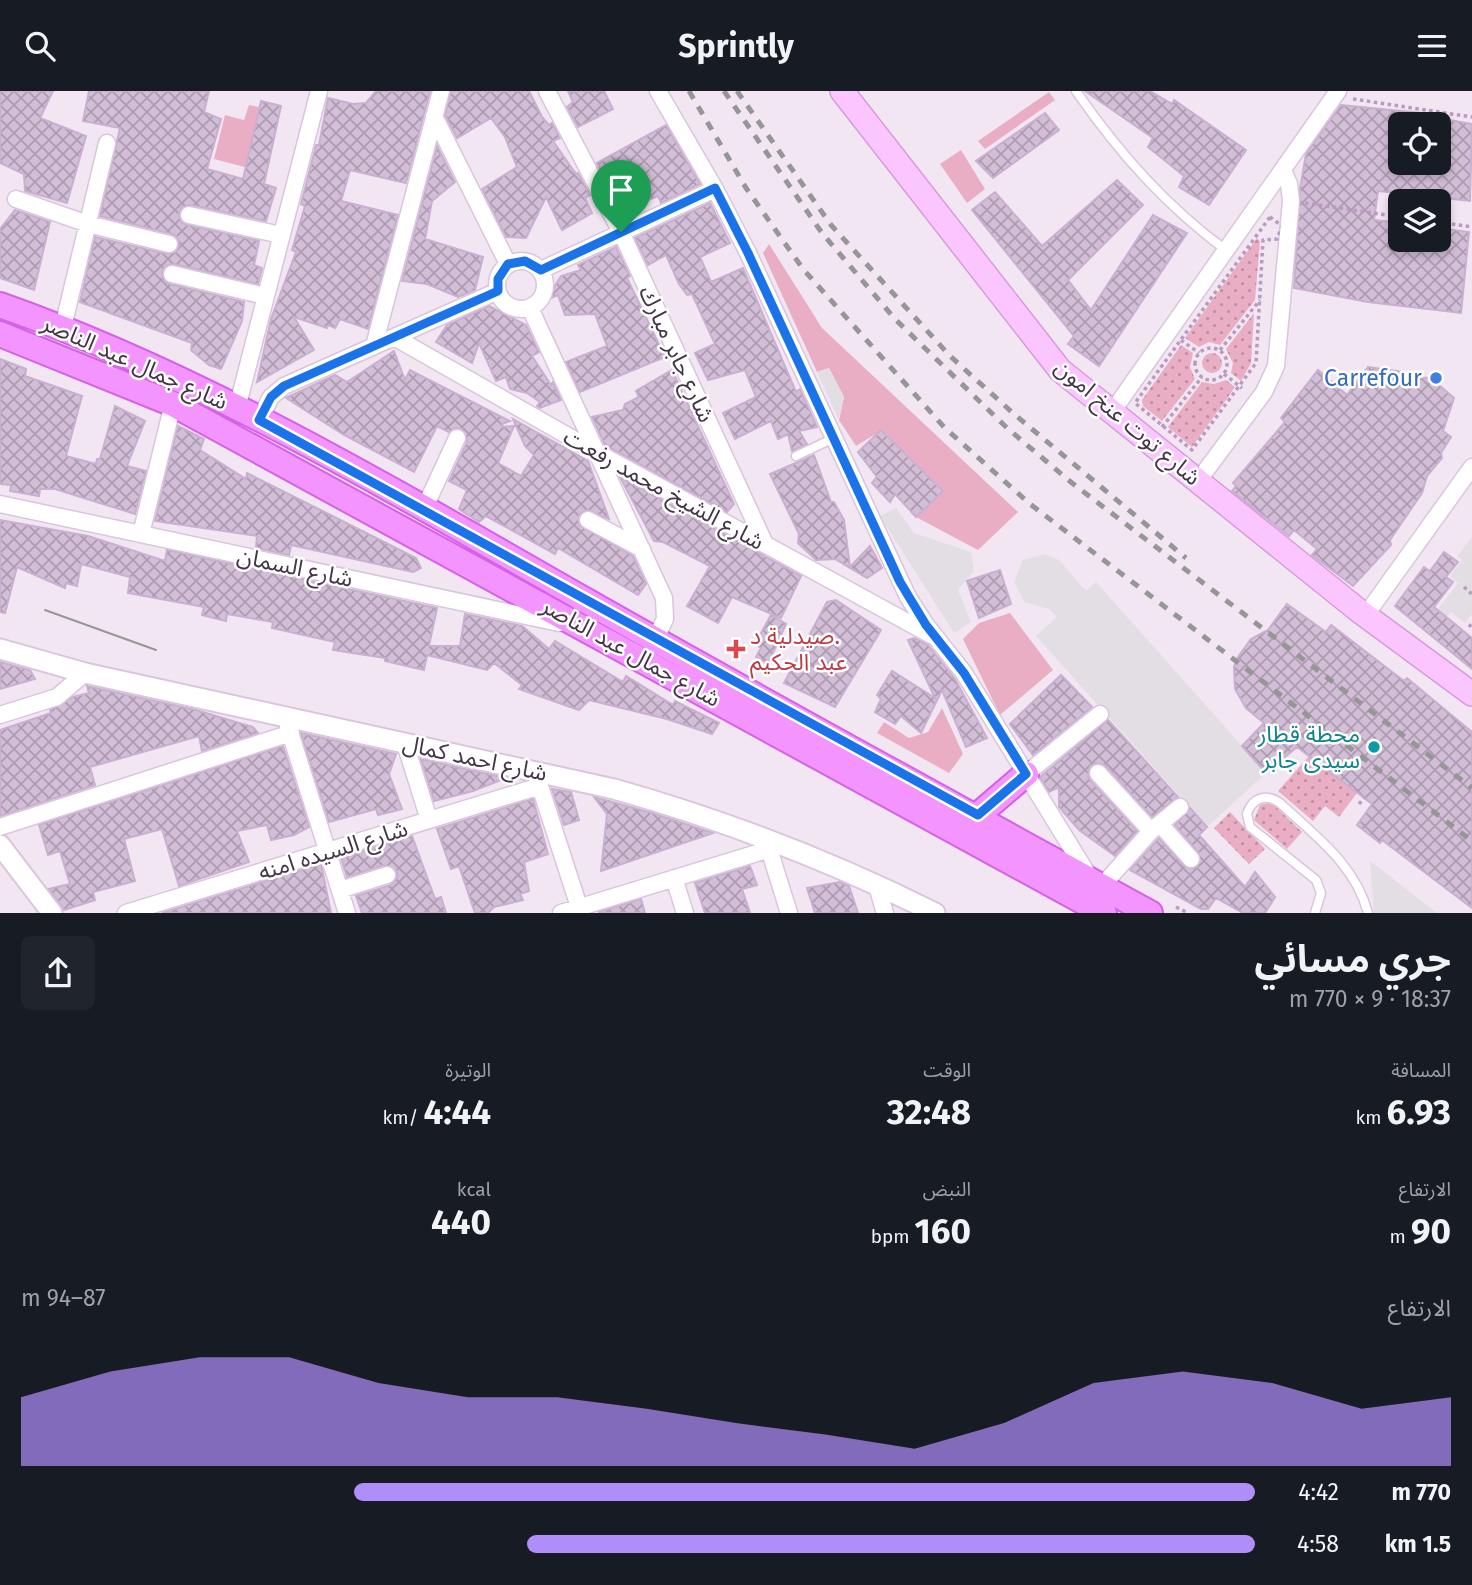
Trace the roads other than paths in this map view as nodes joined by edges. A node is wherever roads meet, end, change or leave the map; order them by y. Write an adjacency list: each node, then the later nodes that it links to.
1 (319, 91): 16 (street)
2 (440, 91): 8 (street)
3 (547, 91): 15 (street, شارع جابر مبارك)
4 (658, 91): 11 (street)
5 (842, 91): 32 (main road, شارع توت عنخ امون)
6 (1076, 91): 18 (lane)
7 (1343, 95): 10 (street)
8 (434, 116): 19 (street); 29 (street)
9 (107, 143): 14 (street)
10 (1283, 170): 18 (street); 39 (street)
11 (715, 188): 15 (street); 35 (street)
12 (16, 199): 14 (street)
13 (189, 215): 16 (street)
14 (88, 224): 17 (street); 26 (street)
15 (621, 232): 20 (street); 44 (street, شارع جابر مبارك)
16 (281, 235): 23 (street)
17 (169, 244)
18 (1227, 251): 32 (street)
19 (508, 264): 20 (street); 22 (street)
20 (541, 270): 25 (street)
21 (172, 274): 23 (street)
22 (498, 291): 25 (street); 28 (street)
23 (265, 296): 31 (street)
24 (0, 305): 26 (main road, شارع جمال عبد الناصر)
25 (530, 308): 36 (street)
26 (63, 327): 31 (main road, شارع جمال عبد الناصر)
27 (0, 334): 30 (main road, شارع جمال عبد الناصر)
28 (394, 337): 29 (street); 36 (street, شارع الشيخ محمد رفعت)
29 (374, 346): 33 (street)
30 (173, 404): 43 (street); 47 (main road, شارع جمال عبد الناصر)
31 (237, 408): 33 (main road, شارع جمال عبد الناصر)
32 (1112, 412): 39 (main road, شارع توت عنخ امون)
33 (259, 420): 41 (main road, شارع جمال عبد الناصر)
34 (457, 438): 41 (street)
35 (834, 439): 37 (lane); 48 (street)
36 (596, 452): 44 (street, شارع الشيخ محمد رفعت); 45 (street)
37 (796, 456)
38 (1472, 467): 46 (street)
39 (1198, 481): 46 (main road, شارع توت عنخ امون)
40 (0, 504): 43 (street, شارع السمان)
41 (424, 509): 49 (main road, شارع جمال عبد الناصر)
42 (588, 520): 45 (street)
43 (141, 534): 47 (street, شارع السمان)
44 (765, 544): 48 (street, شارع الشيخ محمد رفعت)
45 (642, 549): 49 (street)
46 (1365, 615): 52 (main road, شارع توت عنخ امون)
47 (589, 629): 83 (main road, شارع جمال عبد الناصر)
48 (936, 638): 58 (street)
49 (655, 640): 61 (main road, شارع جمال عبد الناصر)
50 (0, 649): 51 (street, شارع احمد كمال)
51 (85, 673): 54 (street); 55 (street, شارع احمد كمال)
52 (1472, 694)
53 (1100, 714): 58 (street)
54 (0, 715)
55 (288, 725): 56 (street, شارع احمد كمال); 63 (street); 67 (street)
56 (405, 743): 59 (street, شارع احمد كمال); 62 (street)
57 (1098, 773): 64 (street)
58 (1026, 774): 61 (main road); 71 (street)
59 (538, 779): 62 (street, شارع السيده امنه); 66 (street, شارع احمد كمال); 74 (street)
60 (1180, 807): 64 (street)
61 (978, 815): 71 (main road, شارع جمال عبد الناصر)
62 (429, 820): 67 (street, شارع السيده امنه)
63 (0, 827)
64 (1155, 828): 68 (street); 71 (street)
65 (0, 845): 75 (street)
66 (774, 847): 70 (street); 72 (street, شارع احمد كمال); 80 (street)
67 (328, 851): 73 (street); 76 (street, شارع السيده امنه)
68 (1191, 859)
69 (387, 875): 73 (street)
70 (674, 878): 74 (street); 79 (street)
71 (1096, 883): 84 (main road, شارع جمال عبد الناصر)
72 (876, 884): 81 (street); 82 (street, شارع احمد كمال)
73 (340, 890): 77 (street)
74 (580, 910): 78 (street)
75 (52, 913)
76 (126, 913)
77 (348, 913)
78 (561, 913)
79 (685, 913)
80 (789, 913)
81 (885, 913)
82 (935, 913)
83 (1104, 913)
84 (1150, 913)
85 (1315, 913): 86 (lane)
86 (1368, 913)

